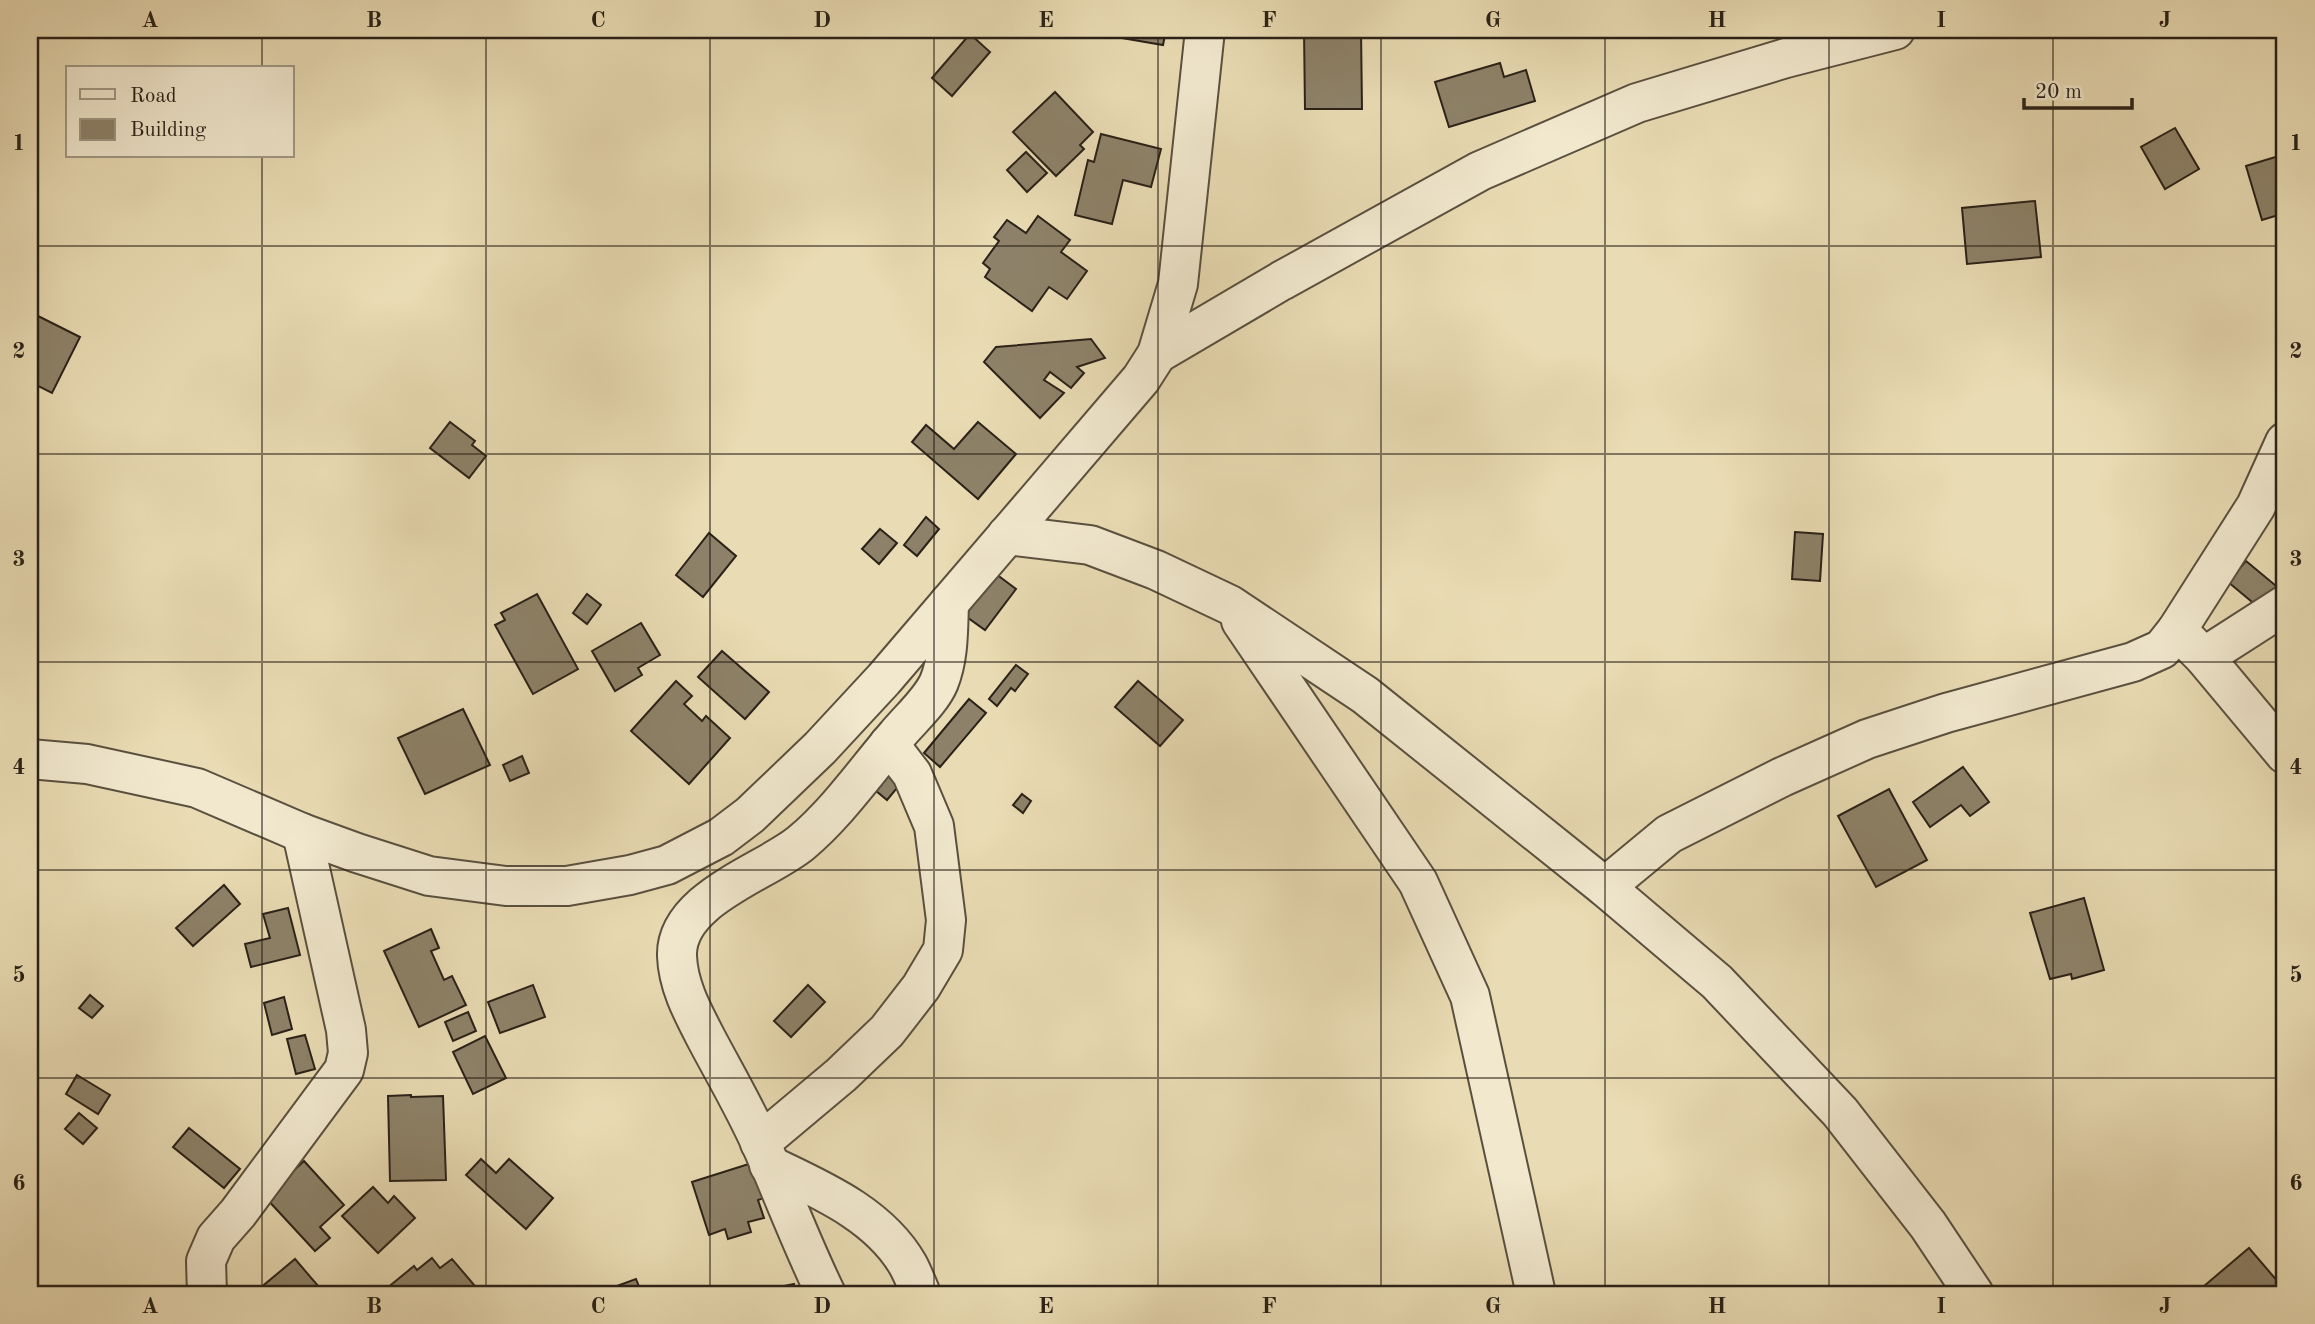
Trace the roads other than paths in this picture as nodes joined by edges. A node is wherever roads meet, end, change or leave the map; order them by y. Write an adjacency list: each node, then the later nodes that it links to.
1 (1205, 30): 3 (street)
2 (1895, 30): 3 (street)
3 (1157, 354): 5 (street)
4 (2285, 442): 9 (street)
5 (1007, 535): 6 (street); 7 (street)
6 (949, 603): 11 (street); 14 (street)
7 (1230, 605): 15 (street); 20 (street)
8 (2285, 605): 10 (street)
9 (2177, 630): 10 (street); 15 (street)
10 (2204, 657): 12 (street)
11 (889, 744): 16 (street); 16 (street)
12 (2285, 754)
13 (30, 759): 14 (street)
14 (302, 832): 17 (street)
15 (1605, 887): 21 (street)
16 (765, 1154): 18 (street); 19 (street)
17 (207, 1294)
18 (826, 1294)
19 (921, 1294)
20 (1536, 1294)
21 (1974, 1294)

